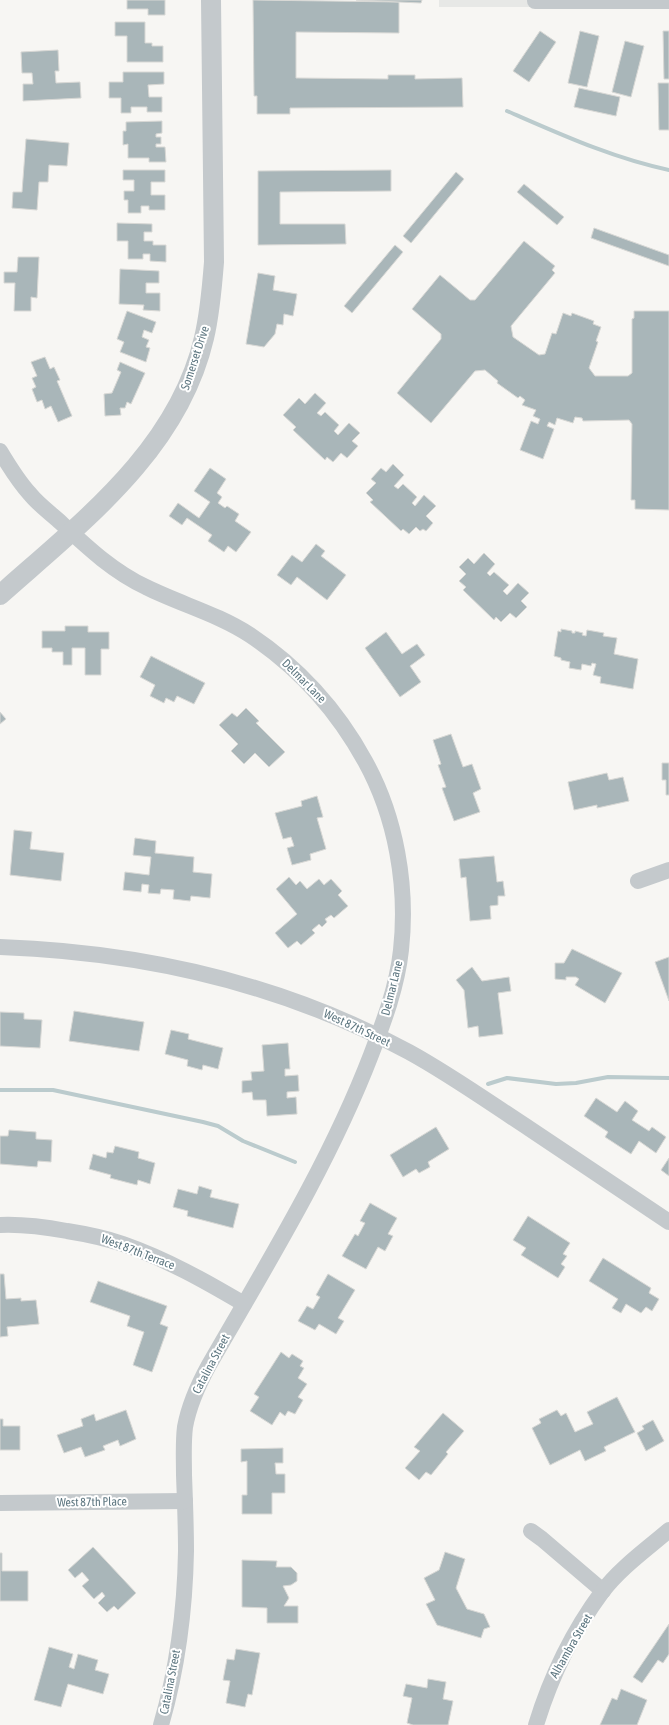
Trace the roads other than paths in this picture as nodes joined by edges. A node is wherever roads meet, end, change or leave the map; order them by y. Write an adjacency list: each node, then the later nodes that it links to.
1 (211, 0): 5 (street, Somerset Drive)
2 (535, 1): 3 (street)
3 (669, 1)
4 (0, 452): 5 (street, Delmar Lane)
5 (71, 532): 6 (street, Somerset Drive); 10 (street, Delmar Lane)
6 (0, 595)
7 (669, 870): 8 (street)
8 (638, 881)
9 (0, 947): 10 (street, West 87th Street)
10 (378, 1037): 11 (street, West 87th Street); 13 (street, Catalina Street)
11 (669, 1222)
12 (0, 1225): 13 (street, West 87th Terrace)
13 (244, 1304): 14 (street, Catalina Street)
14 (185, 1501): 15 (street, West 87th Place); 19 (street, Catalina Street)
15 (0, 1503)
16 (669, 1530): 18 (street, Alhambra Street)
17 (531, 1531): 18 (street)
18 (603, 1591): 20 (street, Alhambra Street)
19 (161, 1725)
20 (536, 1725)

